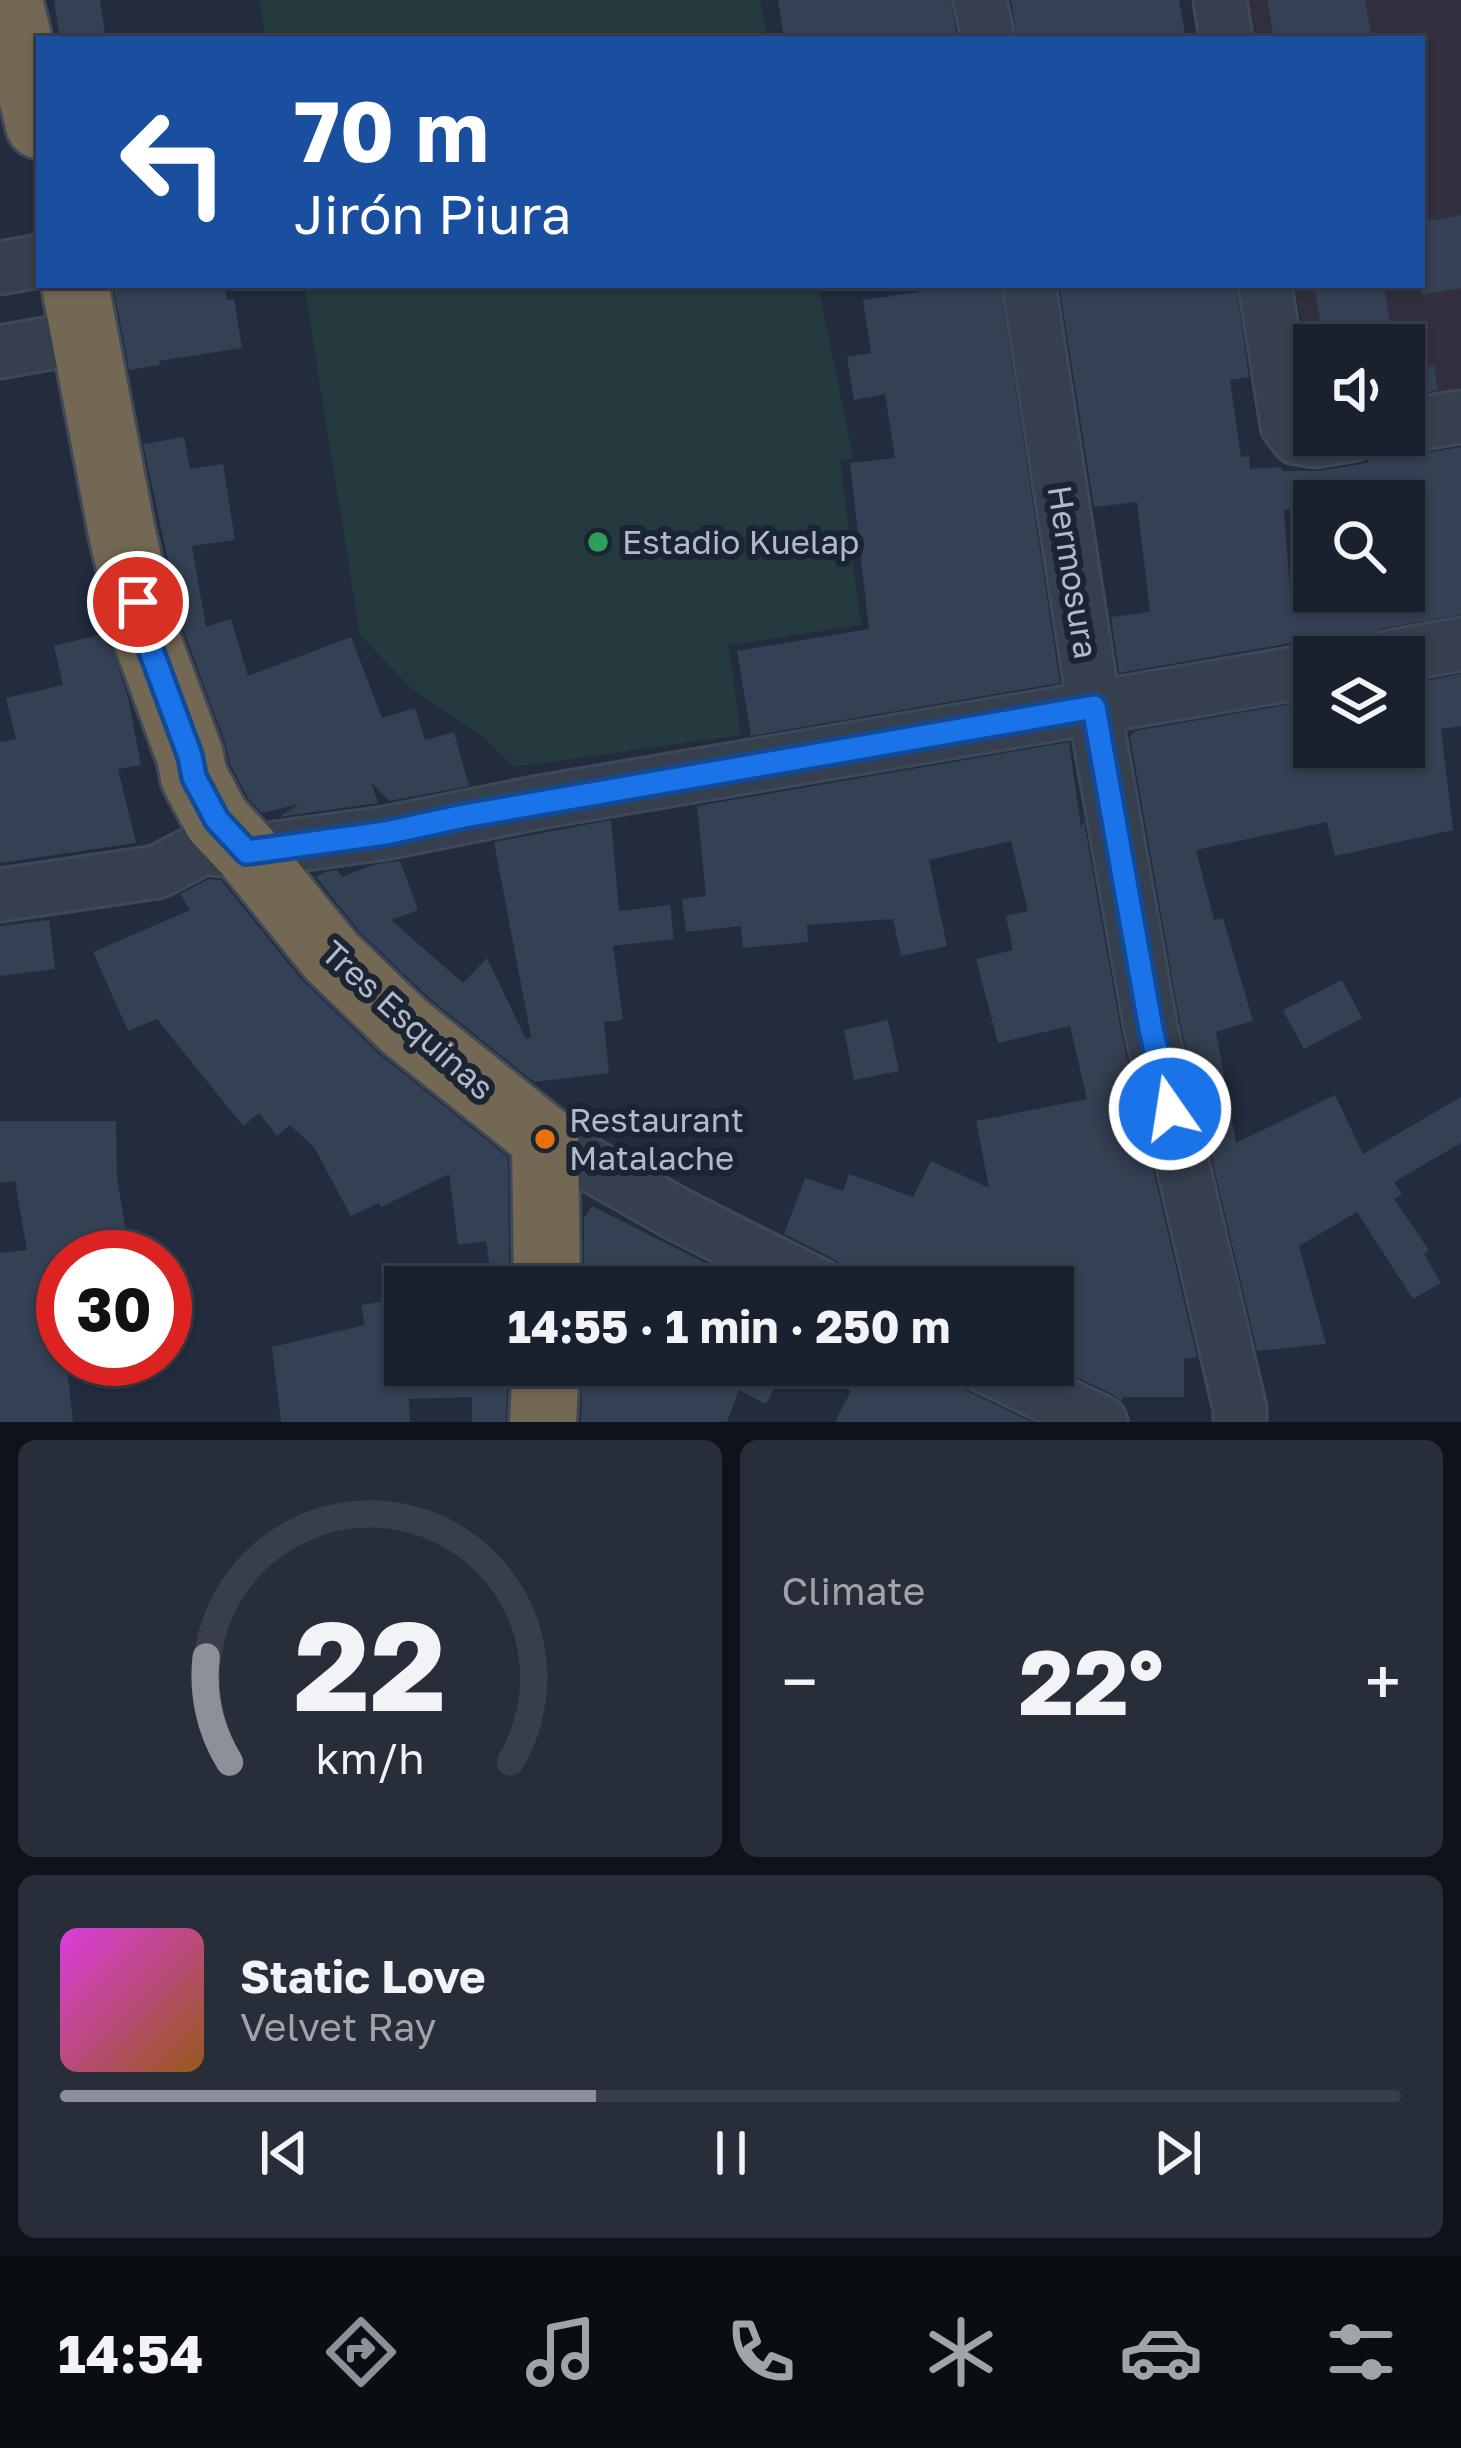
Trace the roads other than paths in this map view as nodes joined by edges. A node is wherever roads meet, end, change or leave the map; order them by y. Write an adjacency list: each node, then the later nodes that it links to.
1 (9, 0): 6 (highway)
2 (980, 0): 4 (street)
3 (1220, 0): 5 (street)
4 (987, 36)
5 (1226, 36)
6 (36, 112)
7 (36, 262): 8 (street)
8 (0, 268)
9 (1028, 288): 19 (street, Hermosura)
10 (1265, 288): 15 (street)
11 (80, 311): 12 (street); 20 (highway, Tres Esquinas)
12 (0, 352)
13 (1461, 417): 14 (street)
14 (1425, 423)
15 (1293, 433)
16 (1461, 644): 17 (street)
17 (1425, 650)
18 (1293, 674): 19 (street)
19 (1094, 707): 20 (street); 29 (street, Hermosura)
20 (247, 852): 21 (street); 22 (highway, Tres Esquinas)
21 (0, 895)
22 (545, 1138): 23 (highway); 24 (street)
23 (547, 1266)
24 (780, 1266)
25 (545, 1386): 27 (highway)
26 (1026, 1386): 28 (street)
27 (544, 1422)
28 (1101, 1422)
29 (1240, 1422)

